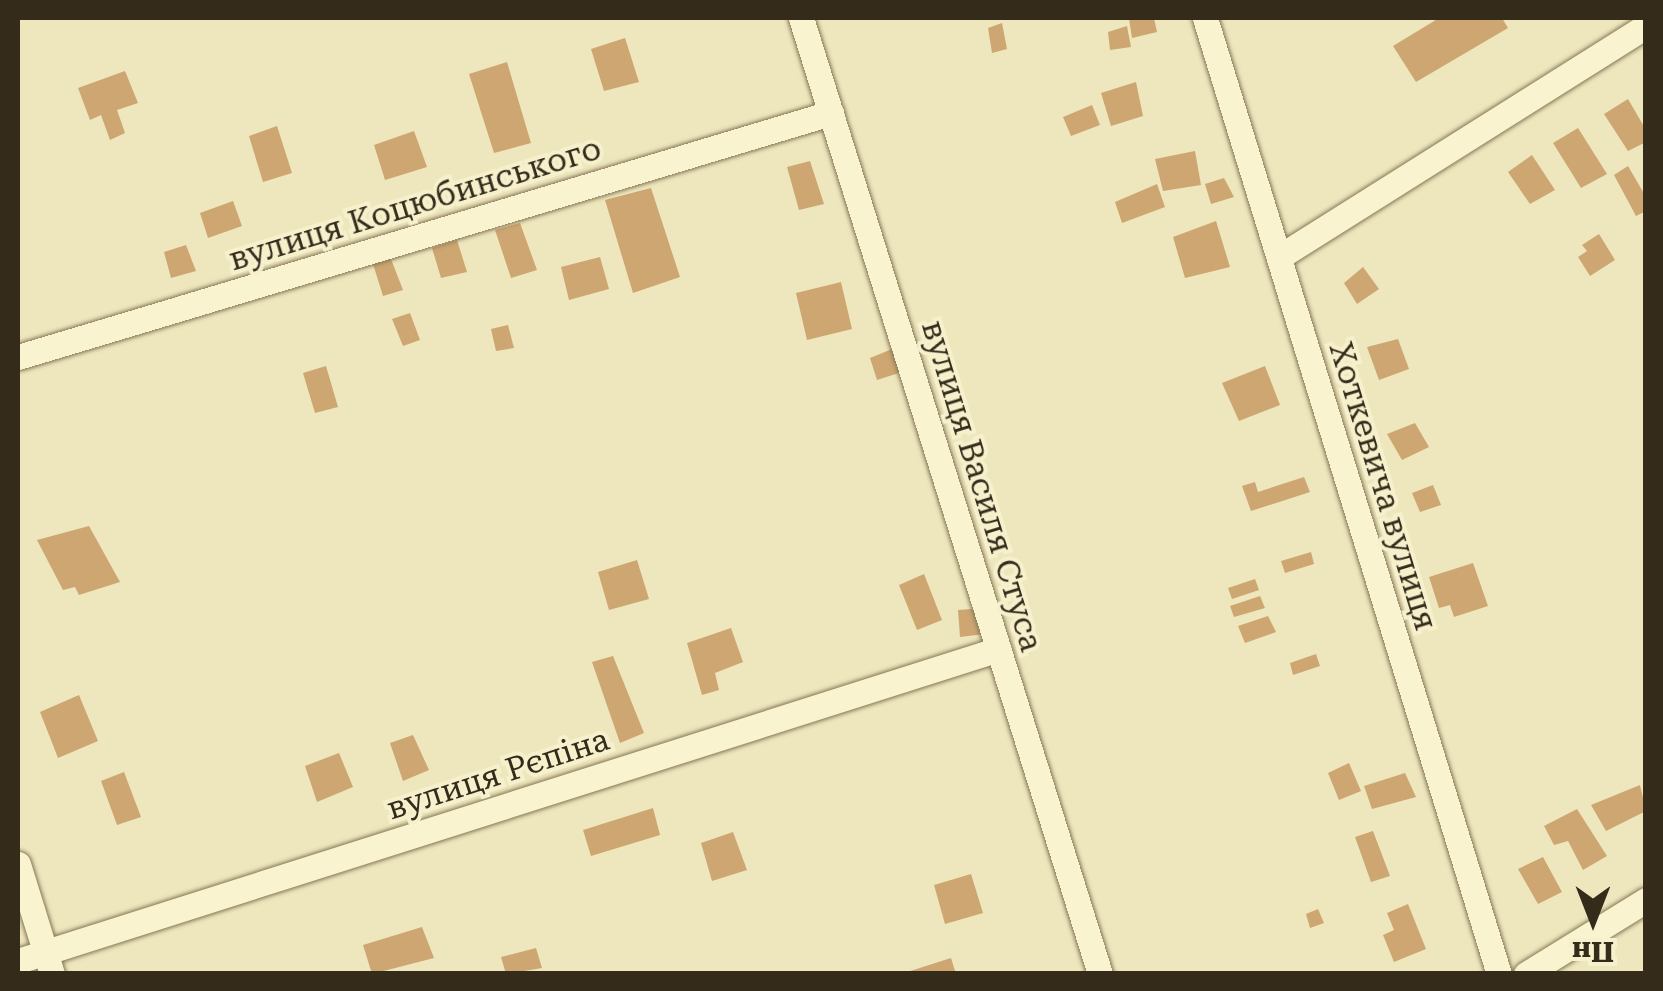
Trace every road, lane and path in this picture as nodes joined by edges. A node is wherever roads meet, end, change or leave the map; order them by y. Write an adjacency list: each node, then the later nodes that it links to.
1 (801, 18): 4 (street, вулиця Василя Стуса)
2 (1205, 18): 5 (street, Хоткевича вулиця)
3 (1646, 26): 5 (street)
4 (831, 113): 6 (street, вулиця Коцюбинського); 7 (street, вулиця Василя Стуса)
5 (1278, 257): 13 (street, Хоткевича вулиця)
6 (18, 357)
7 (999, 649): 11 (street, вулиця Рєпіна); 12 (street, вулиця Василя Стуса)
8 (18, 864): 11 (street)
9 (1646, 900): 14 (street)
10 (18, 961): 11 (street, вулиця Рєпіна)
11 (49, 963)
12 (1100, 974)
13 (1499, 974)
14 (1526, 974)

